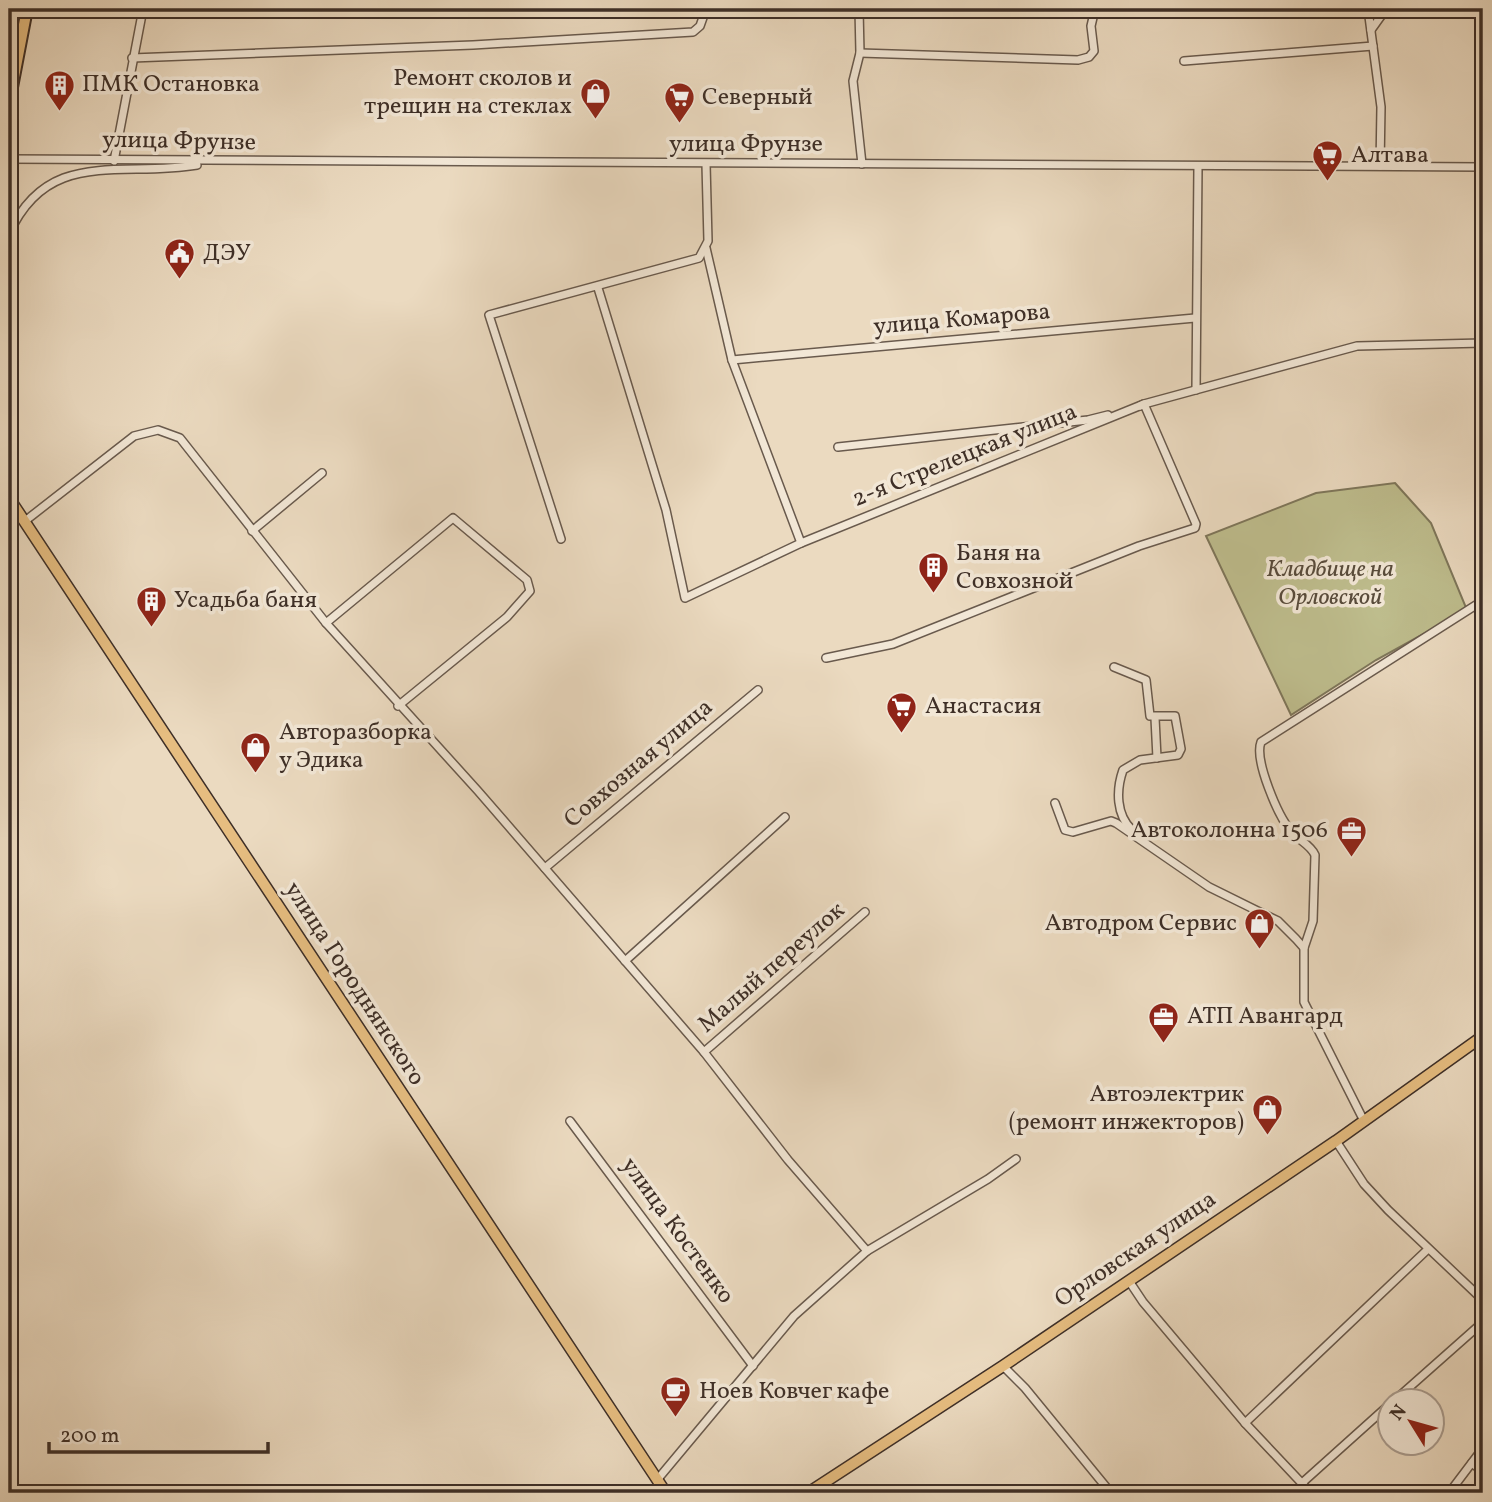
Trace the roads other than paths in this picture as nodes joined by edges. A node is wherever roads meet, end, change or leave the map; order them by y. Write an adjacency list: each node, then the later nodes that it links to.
1 (27, 9): 13 (highway)
2 (143, 9): 11 (street)
3 (706, 9): 11 (street)
4 (859, 9): 10 (street)
5 (1095, 9): 10 (street)
6 (1368, 9): 8 (street)
7 (1386, 9): 8 (street)
8 (1371, 30): 9 (street)
9 (1373, 46): 12 (street); 20 (street)
10 (860, 53): 18 (street)
11 (132, 58): 15 (street)
12 (1184, 61)
13 (10, 97)
14 (9, 159): 15 (street, улица Фрунзе)
15 (114, 161): 16 (street, улица Фрунзе)
16 (215, 162): 17 (street, улица Фрунзе); 22 (street)
17 (706, 164): 18 (street, улица Фрунзе); 23 (street)
18 (862, 164): 19 (street, улица Фрунзе)
19 (1199, 166): 20 (street, улица Фрунзе); 25 (street)
20 (1380, 166): 21 (street, улица Фрунзе)
21 (1483, 167)
22 (9, 234)
23 (706, 247): 24 (street); 27 (street)
24 (598, 288): 35 (street); 36 (street, 2-я Стрелецкая улица)
25 (1195, 318): 27 (street, улица Комарова); 28 (street)
26 (1483, 343): 28 (street, 2-я Стрелецкая улица)
27 (732, 360): 36 (street)
28 (1196, 390): 29 (street, 2-я Стрелецкая улица)
29 (1144, 404): 30 (street, 2-я Стрелецкая улица); 36 (street, 2-я Стрелецкая улица); 39 (street)
30 (838, 447)
31 (322, 473): 34 (street)
32 (9, 498): 33 (main road, улица Городнянского)
33 (25, 521): 34 (street); 75 (main road, улица Городнянского)
34 (252, 531): 38 (street)
35 (561, 539)
36 (801, 543)
37 (1476, 605): 52 (street)
38 (326, 623): 42 (street); 42 (street)
39 (826, 657)
40 (1114, 667): 43 (street)
41 (758, 690): 50 (street, Совхозная улица)
42 (398, 706): 50 (street)
43 (1155, 718): 44 (street); 44 (street)
44 (1157, 758): 46 (street)
45 (1055, 803): 48 (street)
46 (1120, 813): 48 (street); 49 (street)
47 (785, 817): 53 (street)
48 (1111, 821): 49 (street)
49 (1136, 836): 52 (street)
50 (545, 868): 53 (street)
51 (865, 912): 55 (street, Малый переулок)
52 (1304, 948): 56 (street)
53 (625, 961): 55 (street)
54 (1483, 1036): 57 (main road, Орловская улица)
55 (704, 1052): 63 (street)
56 (1354, 1102): 57 (street); 58 (street)
57 (1376, 1112): 58 (main road, Орловская улица)
58 (1362, 1116): 60 (main road, Орловская улица)
59 (570, 1121): 67 (street, улица Костенко)
60 (1336, 1141): 62 (street); 64 (main road, Орловская улица)
61 (1016, 1158): 63 (street)
62 (1427, 1250): 65 (street); 71 (street)
63 (867, 1251): 67 (street)
64 (1129, 1281): 68 (main road, Орловская улица); 71 (street)
65 (1483, 1300)
66 (1483, 1322): 69 (street)
67 (753, 1366): 75 (street)
68 (1003, 1366): 78 (main road, Орловская улица); 79 (street)
69 (1412, 1386)
70 (1376, 1417): 76 (street)
71 (1245, 1423): 76 (street)
72 (1483, 1448): 73 (street)
73 (1472, 1463): 74 (street); 81 (street)
74 (1483, 1472)
75 (657, 1480): 77 (main road, улица Городнянского)
76 (1302, 1483): 80 (street)
77 (666, 1493)
78 (808, 1493)
79 (1111, 1493)
80 (1311, 1493)
81 (1450, 1493)

